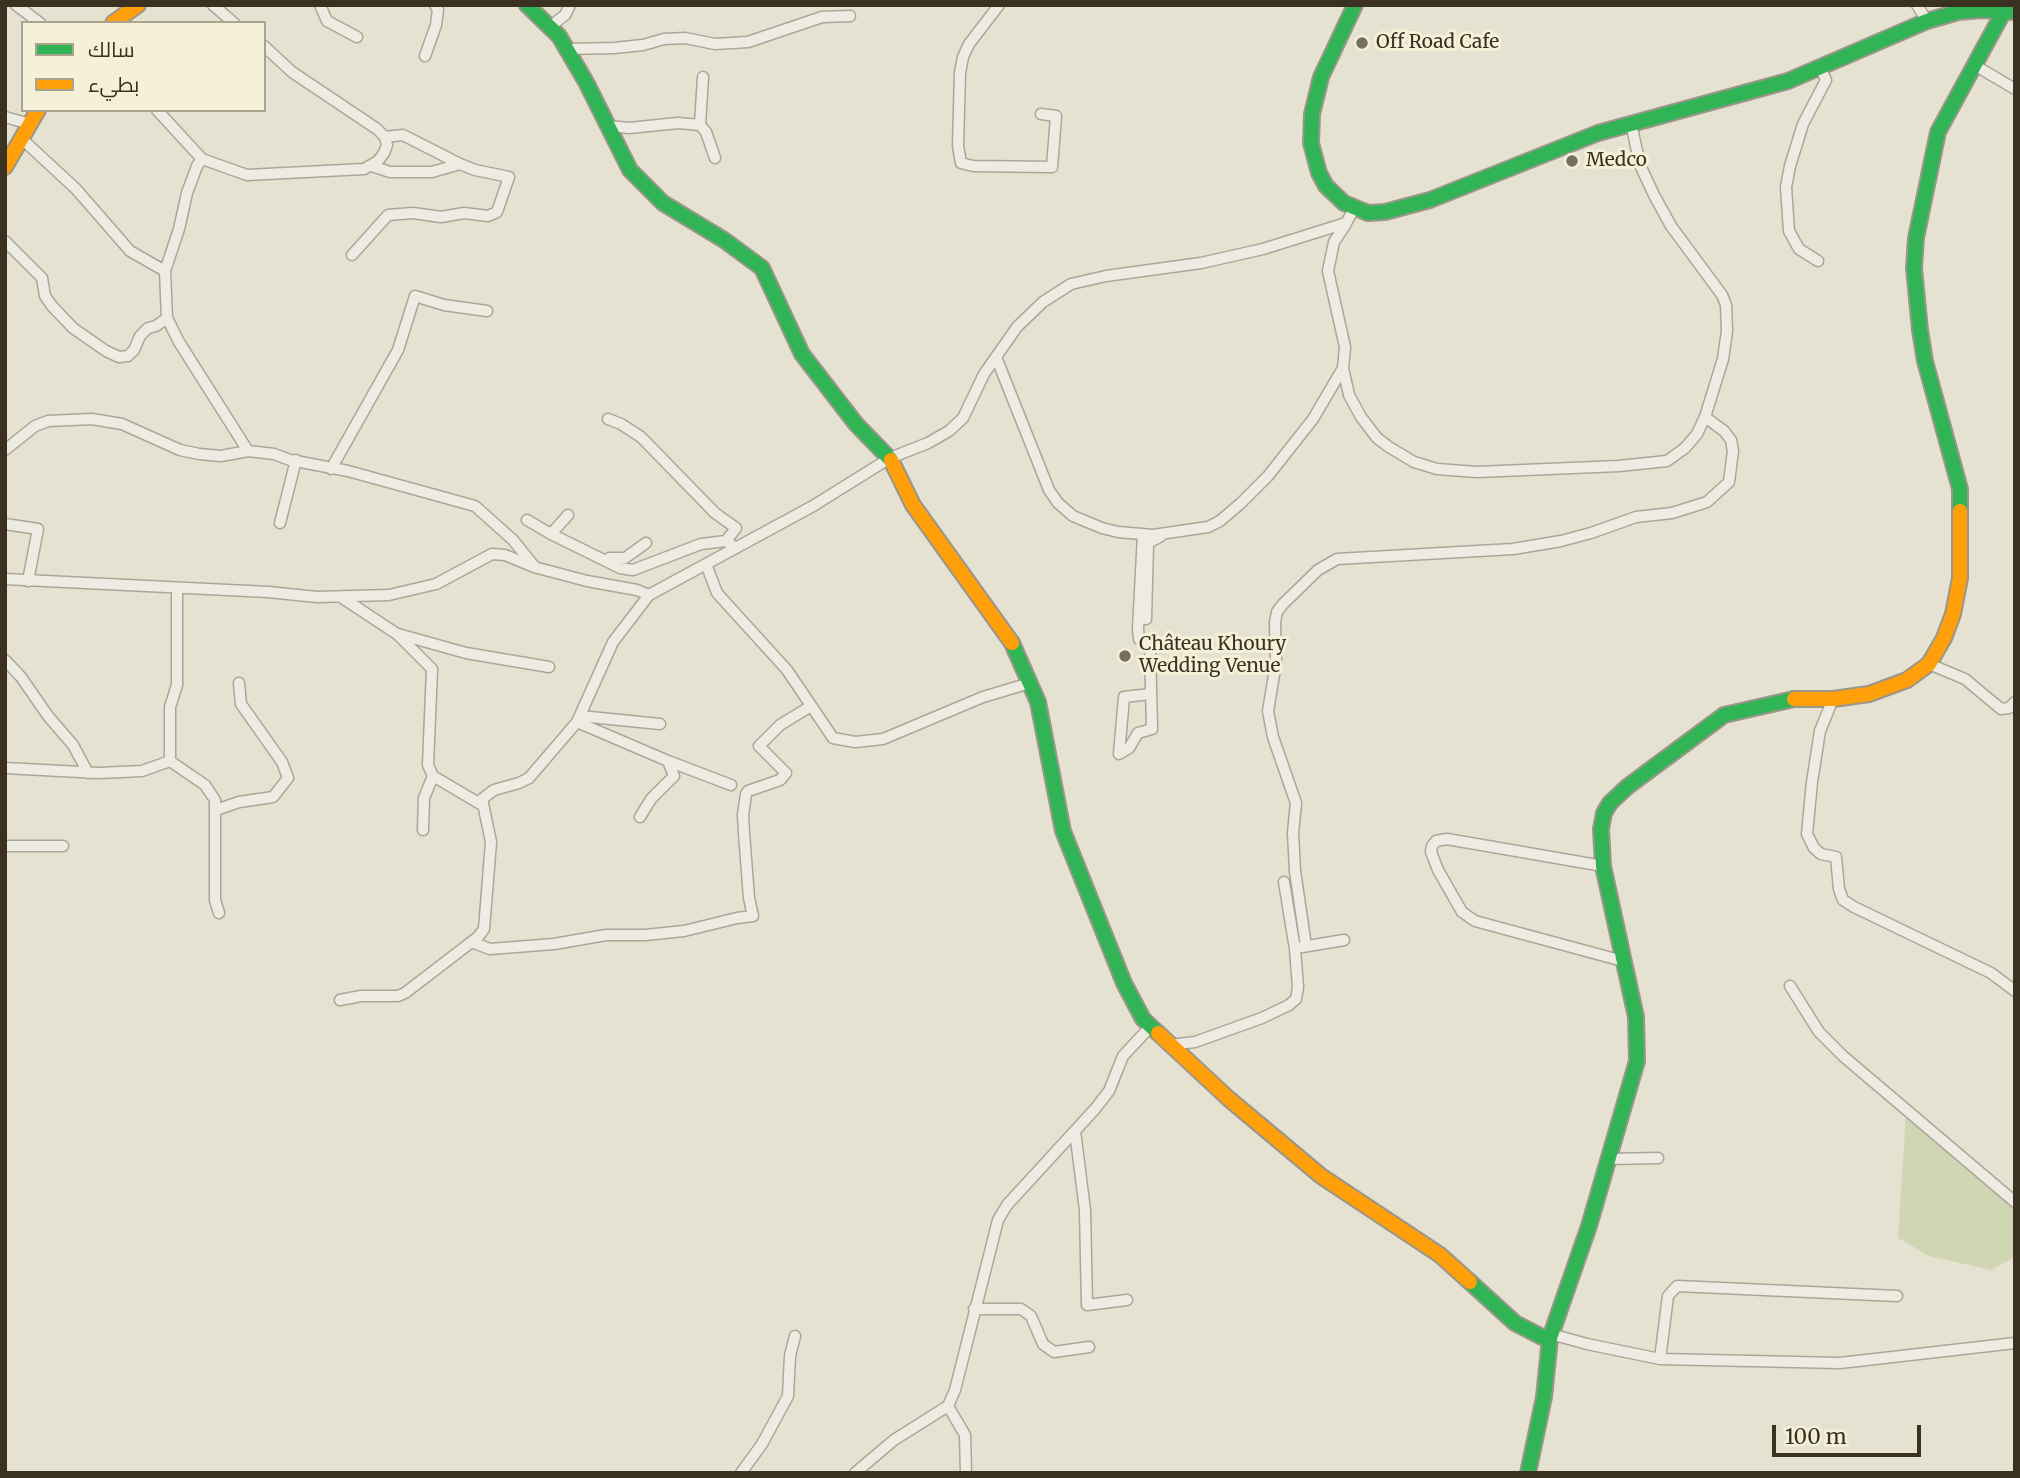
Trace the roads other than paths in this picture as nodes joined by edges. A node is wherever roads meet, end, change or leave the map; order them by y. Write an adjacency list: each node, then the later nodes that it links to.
1 (16, 5): 13 (street)
2 (138, 5): 14 (main road)
3 (213, 5): 15 (street)
4 (320, 5): 18 (street)
5 (435, 5): 21 (street)
6 (527, 5): 17 (main road)
7 (570, 5): 17 (street)
8 (999, 5): 28 (street)
9 (1355, 5): 41 (main road)
10 (1917, 5): 16 (street)
11 (2010, 12): 16 (main road); 22 (main road)
12 (850, 16): 20 (street)
13 (37, 21)
14 (116, 21)
15 (232, 21)
16 (1927, 21): 23 (main road)
17 (551, 26): 20 (main road)
18 (357, 37)
19 (266, 48): 34 (street)
20 (566, 49): 33 (main road)
21 (425, 56)
22 (1976, 66): 25 (street); 79 (main road)
23 (1820, 67): 30 (main road); 45 (street)
24 (703, 77): 32 (street)
25 (2015, 89)
26 (37, 112): 31 (main road)
27 (159, 112): 37 (street)
28 (1041, 114)
29 (5, 117): 31 (street)
30 (1631, 123): 41 (main road); 51 (street)
31 (30, 124): 35 (main road)
32 (700, 125): 33 (street); 36 (street)
33 (608, 126): 55 (main road)
34 (385, 137): 38 (street); 39 (street)
35 (22, 139): 40 (main road); 46 (street)
36 (715, 158)
37 (202, 159): 39 (street); 46 (street)
38 (460, 164): 39 (street); 44 (street)
39 (372, 166)
40 (5, 167)
41 (1354, 209): 42 (street)
42 (1346, 223): 49 (street); 50 (street)
43 (5, 241): 48 (street)
44 (352, 255)
45 (1818, 261)
46 (165, 271): 48 (street)
47 (487, 311): 57 (street)
48 (167, 318): 54 (street)
49 (996, 357): 55 (street); 63 (street)
50 (1343, 368): 51 (street); 64 (street)
51 (1705, 417): 106 (street)
52 (608, 419): 65 (street)
53 (5, 450): 54 (street)
54 (248, 451): 56 (street)
55 (890, 458): 67 (street); 82 (main road)
56 (296, 460): 57 (street); 60 (street)
57 (331, 469): 70 (street)
58 (568, 515): 62 (street)
59 (527, 520): 62 (street)
60 (280, 523)
61 (5, 524): 72 (street)
62 (551, 534): 68 (street)
63 (1143, 534): 64 (street); 83 (street)
64 (1165, 534): 76 (street)
65 (726, 541): 67 (street); 68 (street)
66 (646, 543): 68 (street)
67 (736, 548): 69 (street)
68 (607, 562)
69 (706, 564): 74 (street); 86 (street)
70 (534, 566): 74 (street); 75 (street)
71 (5, 579): 72 (street)
72 (28, 581): 73 (street)
73 (177, 589): 75 (street); 89 (street)
74 (649, 595): 87 (street)
75 (341, 597): 77 (street)
76 (1146, 619)
77 (397, 634): 80 (street); 93 (street)
78 (5, 660): 92 (street)
79 (1929, 664): 84 (main road); 85 (street)
80 (549, 667)
81 (239, 683): 96 (street)
82 (1030, 683): 86 (street); 111 (main road)
83 (1150, 694): 83 (street)
84 (1833, 699): 101 (main road); 109 (street)
85 (2015, 702)
86 (811, 706): 105 (street)
87 (578, 719): 88 (street); 90 (street); 95 (street)
88 (660, 724)
89 (170, 761): 92 (street); 96 (street)
90 (668, 761): 94 (street); 97 (street)
91 (5, 768): 92 (street)
92 (88, 773)
93 (433, 776): 95 (street); 98 (street)
94 (731, 785)
95 (482, 805): 105 (street)
96 (216, 810): 103 (street)
97 (640, 817)
98 (423, 830)
99 (5, 846): 100 (street)
100 (63, 846)
101 (1603, 866): 107 (main road); 107 (street)
102 (1284, 882): 106 (street)
103 (219, 913)
104 (1344, 940): 106 (street)
105 (471, 942): 110 (street)
106 (1300, 948): 112 (street)
107 (1623, 961): 115 (main road)
108 (1790, 986): 116 (street)
109 (2015, 991)
110 (340, 1000)
111 (1150, 1027): 112 (main road); 113 (street)
112 (1169, 1045): 121 (main road)
113 (1075, 1131): 118 (street); 119 (street)
114 (1658, 1158): 115 (street)
115 (1608, 1159): 121 (main road)
116 (2015, 1202)
117 (1897, 1296): 124 (street)
118 (1127, 1300)
119 (974, 1309): 123 (street); 125 (street)
120 (794, 1336): 126 (street)
121 (1550, 1336): 124 (street); 129 (main road)
122 (2015, 1343): 124 (street)
123 (1089, 1347)
124 (1660, 1359)
125 (948, 1406): 127 (street); 128 (street)
126 (741, 1473)
127 (855, 1473)
128 (966, 1473)
129 (1528, 1473)

